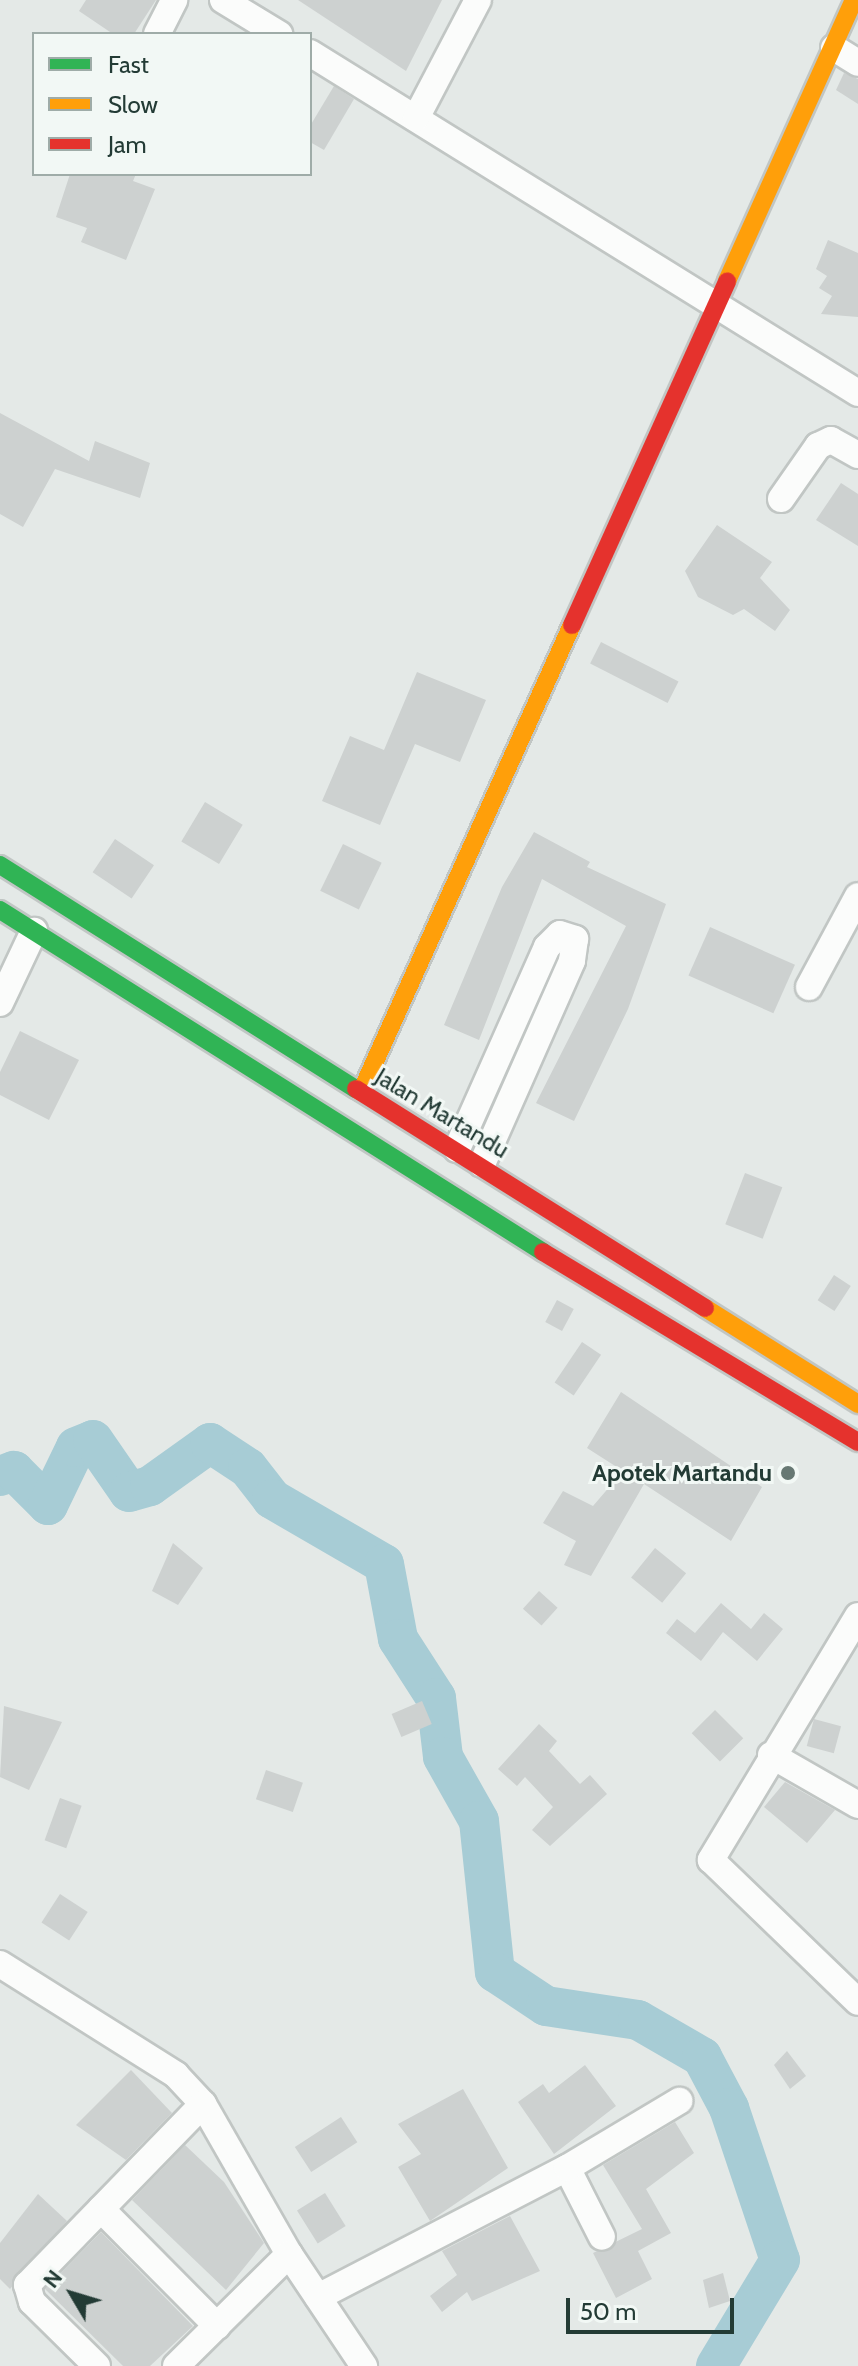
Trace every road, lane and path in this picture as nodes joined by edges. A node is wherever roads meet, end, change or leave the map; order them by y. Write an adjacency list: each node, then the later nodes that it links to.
1 (174, 0): 5 (street)
2 (223, 0): 6 (street)
3 (478, 0): 10 (street)
4 (854, 0): 7 (main road)
5 (158, 32)
6 (276, 32)
7 (834, 48): 9 (street); 11 (main road)
8 (312, 54): 10 (street)
9 (858, 63)
10 (416, 118): 11 (street)
11 (721, 307): 12 (street); 21 (main road)
12 (858, 393)
13 (858, 455): 14 (street)
14 (781, 499)
15 (0, 865): 21 (main road, Jalan Martandu)
16 (858, 896): 19 (street)
17 (0, 910): 18 (main road)
18 (34, 931): 20 (street); 26 (main road)
19 (809, 987)
20 (0, 1003)
21 (361, 1092): 22 (main road, Jalan Martandu)
22 (457, 1149): 23 (main road, Jalan Martandu); 23 (street)
23 (482, 1164): 24 (main road, Jalan Martandu)
24 (814, 1378): 25 (main road, Jalan Martandu); 26 (main road)
25 (858, 1404)
26 (798, 1405): 27 (main road)
27 (858, 1442)
28 (858, 1616): 29 (street)
29 (771, 1755): 30 (street); 32 (street)
30 (858, 1805)
31 (0, 1964): 34 (street)
32 (858, 2002)
33 (679, 2101): 35 (street)
34 (203, 2104): 36 (street); 38 (street)
35 (567, 2168): 37 (street); 39 (street)
36 (101, 2209): 40 (street); 41 (street)
37 (602, 2237)
38 (289, 2254): 39 (street); 40 (street)
39 (318, 2297): 43 (street)
40 (217, 2326): 42 (street)
41 (97, 2366)
42 (176, 2366)
43 (364, 2366)

